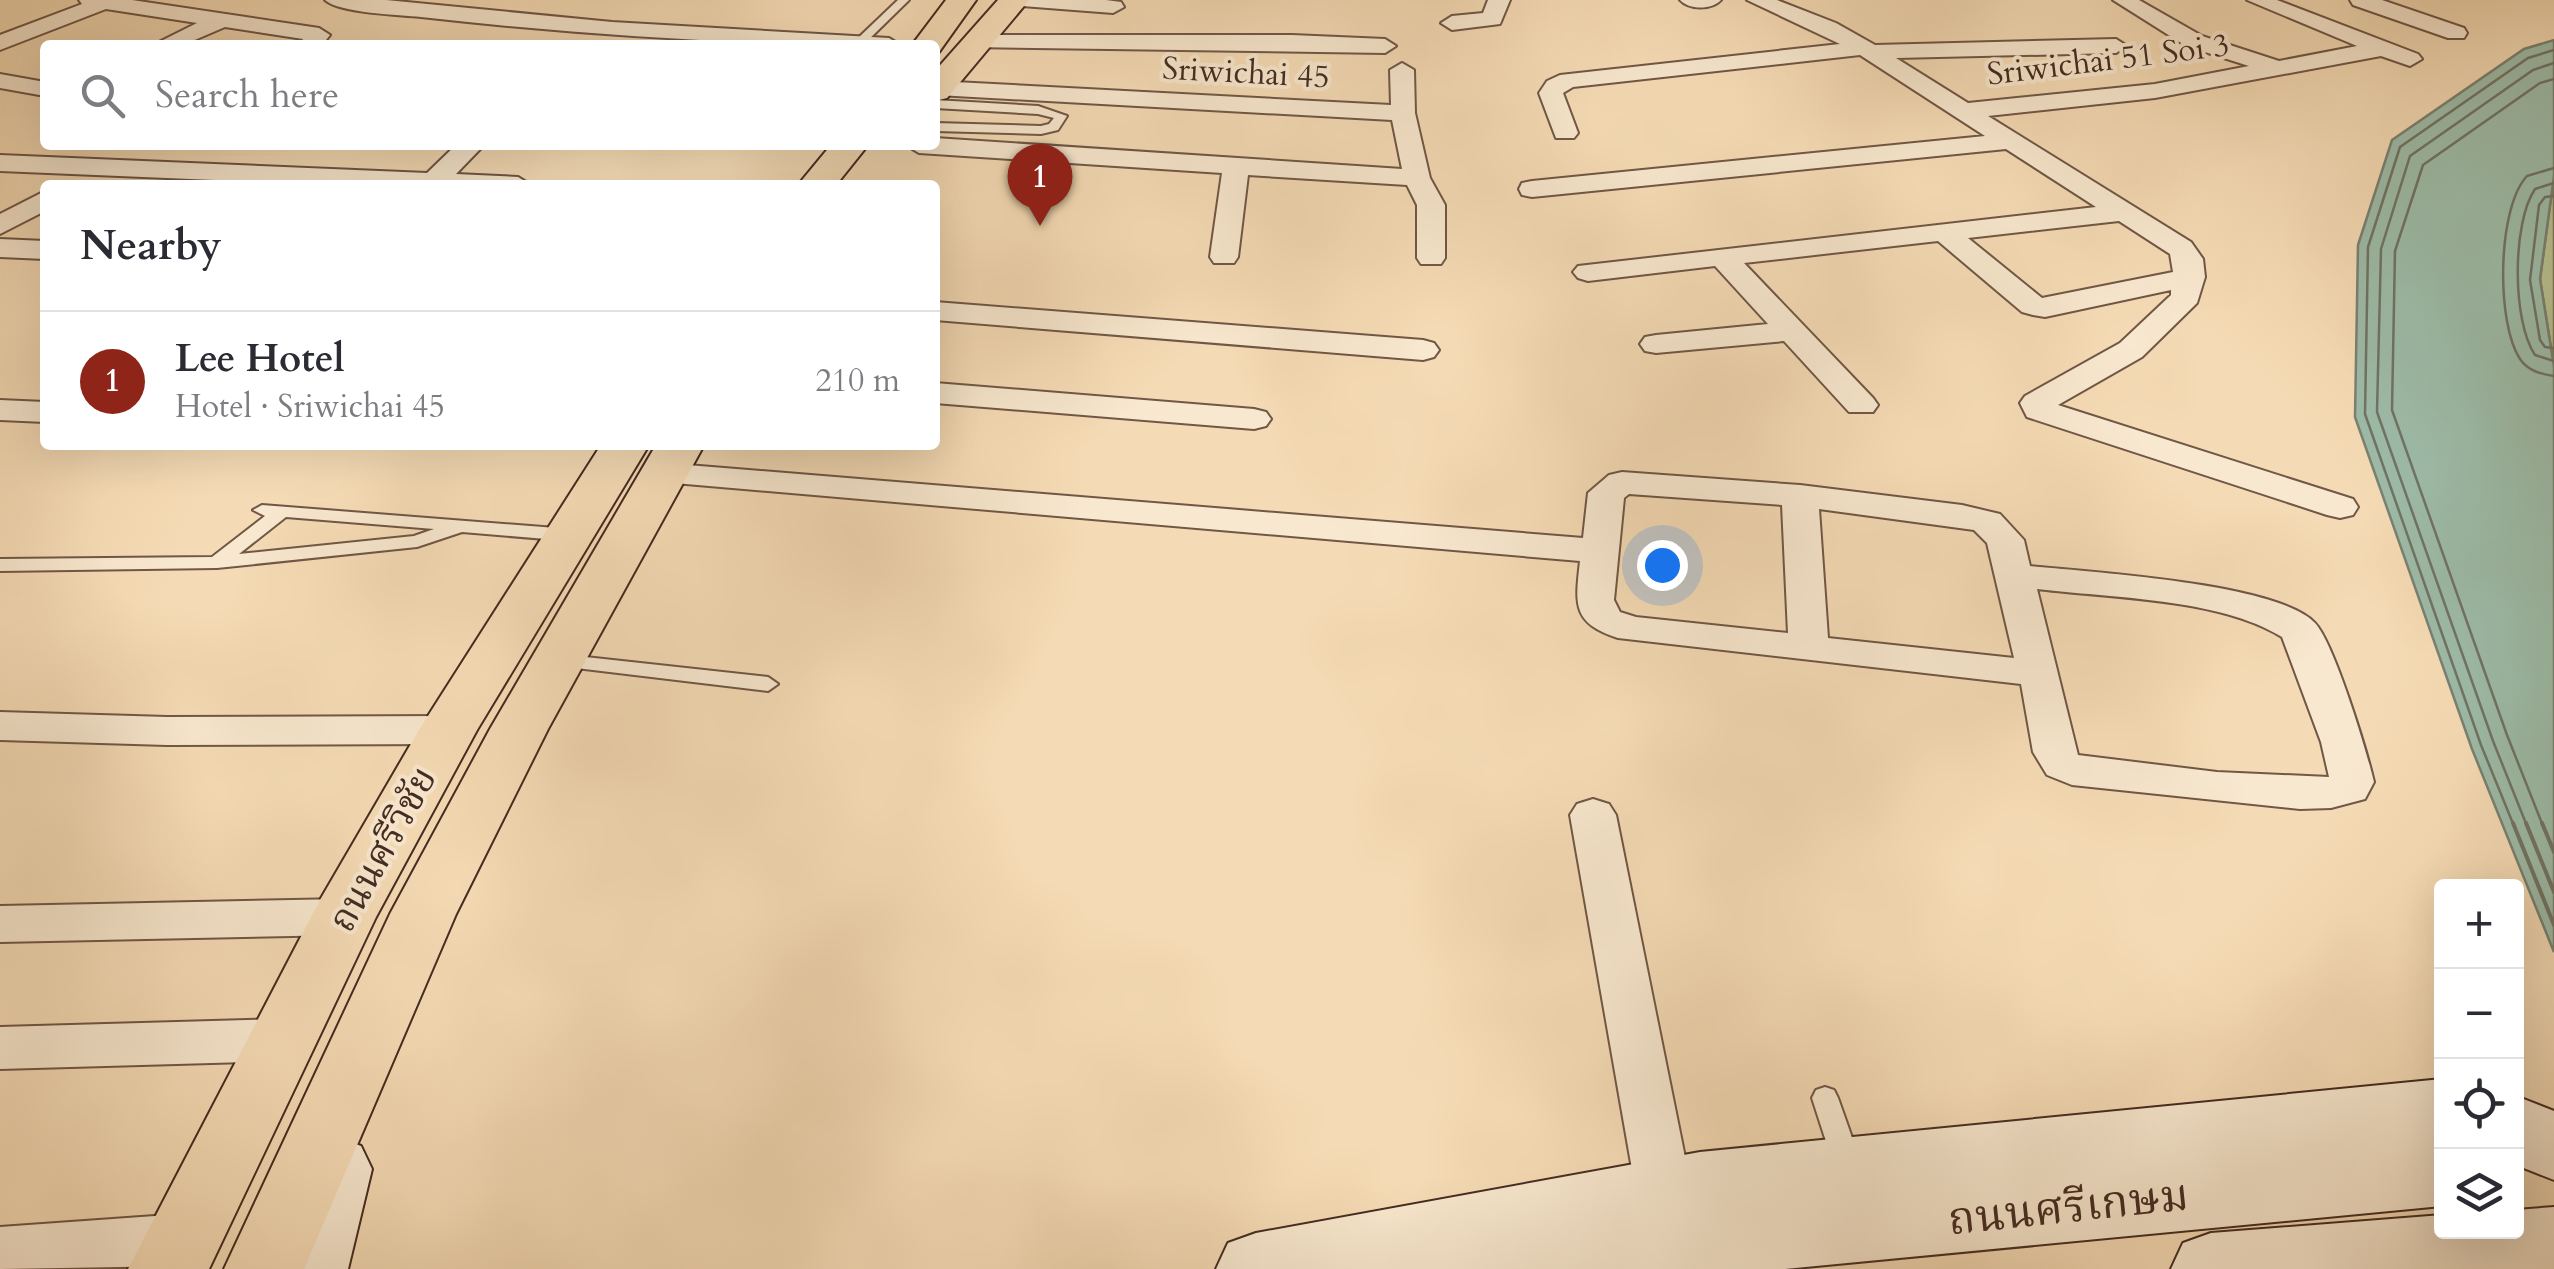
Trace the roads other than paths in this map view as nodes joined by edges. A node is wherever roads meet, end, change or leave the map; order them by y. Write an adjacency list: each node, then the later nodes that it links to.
1 (336, 0): 21 (street)
2 (904, 0): 22 (lane)
3 (961, 0): 23 (main road)
4 (1014, 0): 24 (main road)
5 (1022, 0): 15 (street)
6 (1500, 0): 17 (street)
7 (1691, 0): 8 (street)
8 (1710, 0)
9 (1758, 0): 29 (street)
10 (2124, 0): 31 (street)
11 (2259, 0): 12 (street); 28 (street, Sriwichai 51 Soi 3)
12 (2274, 0)
13 (2361, 0): 18 (street)
14 (98, 1): 16 (street); 25 (street)
15 (1113, 7)
16 (223, 20): 19 (street); 20 (street)
17 (1452, 22)
18 (2456, 33)
19 (176, 40)
20 (315, 40)
21 (803, 40)
22 (862, 40)
23 (932, 40)
24 (977, 42): 26 (street); 35 (main road)
25 (0, 43)
26 (1385, 46)
27 (2116, 46): 29 (street)
28 (2381, 49): 30 (street, Sriwichai 51 Soi 3); 31 (street, Sriwichai 51 Soi 3)
29 (1867, 50): 38 (street); 41 (street)
30 (2410, 59)
31 (2278, 68): 38 (street, Sriwichai 51 Soi 3)
32 (1402, 70): 39 (street)
33 (0, 81): 34 (street)
34 (40, 88)
35 (940, 89)
36 (940, 94): 39 (street, Sriwichai 45)
37 (940, 95): 40 (lane)
38 (1961, 110): 42 (street)
39 (1403, 114): 50 (street)
40 (940, 127)
41 (1565, 132)
42 (2008, 141): 55 (street); 57 (street)
43 (940, 146): 48 (street)
44 (128, 150): 49 (street)
45 (466, 150): 53 (street)
46 (863, 163): 54 (main road)
47 (0, 164): 49 (street)
48 (1236, 166): 50 (street); 62 (street)
49 (97, 168): 51 (street); 52 (street)
50 (1417, 178): 63 (street)
51 (77, 180)
52 (408, 180)
53 (435, 180)
54 (827, 180)
55 (1532, 189)
56 (40, 202): 58 (street)
57 (2122, 212): 59 (street); 66 (street)
58 (0, 226)
59 (1945, 233): 64 (street); 66 (street)
60 (0, 248): 61 (street)
61 (40, 250)
62 (1224, 257)
63 (1430, 258)
64 (1723, 258): 65 (street); 68 (street)
65 (1588, 272)
66 (2190, 277): 78 (street)
67 (940, 311): 70 (street)
68 (1792, 331): 69 (street); 72 (street)
69 (1656, 344)
70 (1423, 350)
71 (940, 393): 75 (street)
72 (1861, 405)
73 (0, 410): 74 (street)
74 (40, 412)
75 (1254, 419)
76 (643, 451): 80 (main road, ถนนศรีวิชัย); 81 (street); 86 (main road, ถนนศรีวิชัย)
77 (1800, 496): 81 (street); 84 (street); 85 (street)
78 (2340, 507)
79 (460, 526): 80 (lane); 82 (lane); 82 (lane)
80 (569, 535): 90 (main road, ถนนศรีวิชัย)
81 (1599, 552): 85 (street)
82 (217, 562): 83 (lane)
83 (0, 565)
84 (2013, 575): 87 (street); 87 (street)
85 (1809, 648): 87 (street)
86 (558, 660): 88 (lane); 91 (main road, ถนนศรีวิชัย)
87 (2037, 673)
88 (768, 684)
89 (0, 726): 90 (street)
90 (448, 730): 91 (main road); 93 (main road, ถนนศรีวิชัย)
91 (519, 730): 96 (main road, ถนนศรีวิชัย)
92 (1594, 815): 106 (street)
93 (343, 917): 94 (street); 95 (main road, ถนนศรีวิชัย)
94 (0, 924)
95 (281, 1040): 97 (street); 109 (main road, ถนนศรีวิชัย)
96 (367, 1040): 110 (main road, ถนนศรีวิชัย); 111 (main road)
97 (0, 1048)
98 (1825, 1098): 104 (lane)
99 (2434, 1111): 104 (main road)
100 (2524, 1131): 101 (main road)
101 (2554, 1148)
102 (2554, 1165): 103 (main road)
103 (2524, 1167)
104 (1849, 1170): 106 (main road)
105 (2434, 1174): 113 (main road, ถนนศรีเกษม)
106 (1664, 1192): 112 (main road)
107 (2554, 1242): 114 (main road, ถนนศรีเกษม)
108 (0, 1253): 109 (street)
109 (175, 1254)
110 (264, 1269)
111 (308, 1269)
112 (1256, 1269)
113 (1457, 1269)
114 (2211, 1269)

